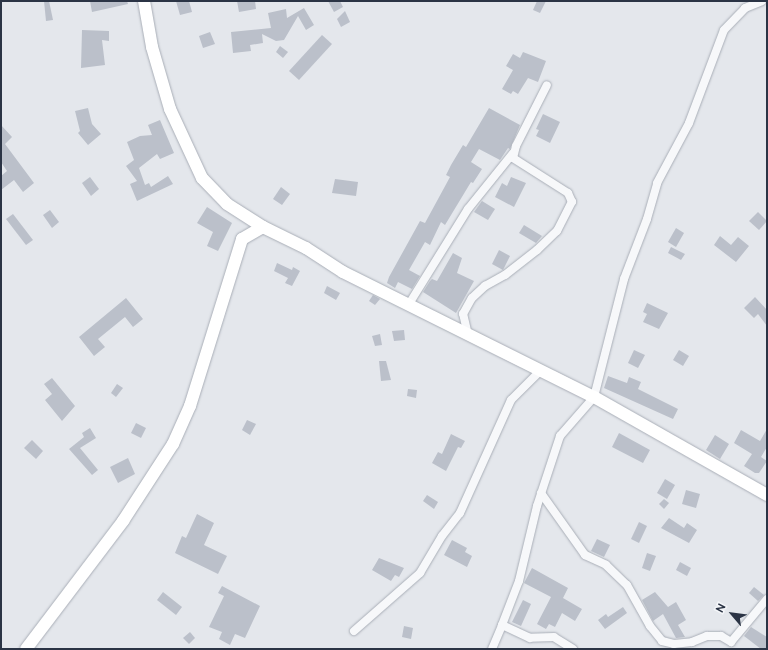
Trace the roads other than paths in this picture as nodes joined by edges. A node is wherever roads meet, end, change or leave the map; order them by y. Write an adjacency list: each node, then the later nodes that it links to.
1 (144, 1): 6 (street)
2 (762, 1): 3 (street)
3 (745, 5): 10 (street)
4 (547, 85): 5 (street)
5 (513, 153): 7 (street); 8 (street)
6 (263, 227): 7 (street); 16 (street)
7 (409, 304): 8 (street)
8 (468, 335): 9 (street)
9 (541, 370): 10 (street); 15 (street)
10 (594, 397): 11 (street); 12 (street)
11 (541, 493): 13 (street); 14 (street)
12 (767, 496)
13 (767, 599)
14 (502, 625): 17 (street); 18 (street)
15 (354, 631)
16 (26, 649)
17 (492, 649)
18 (573, 649)

